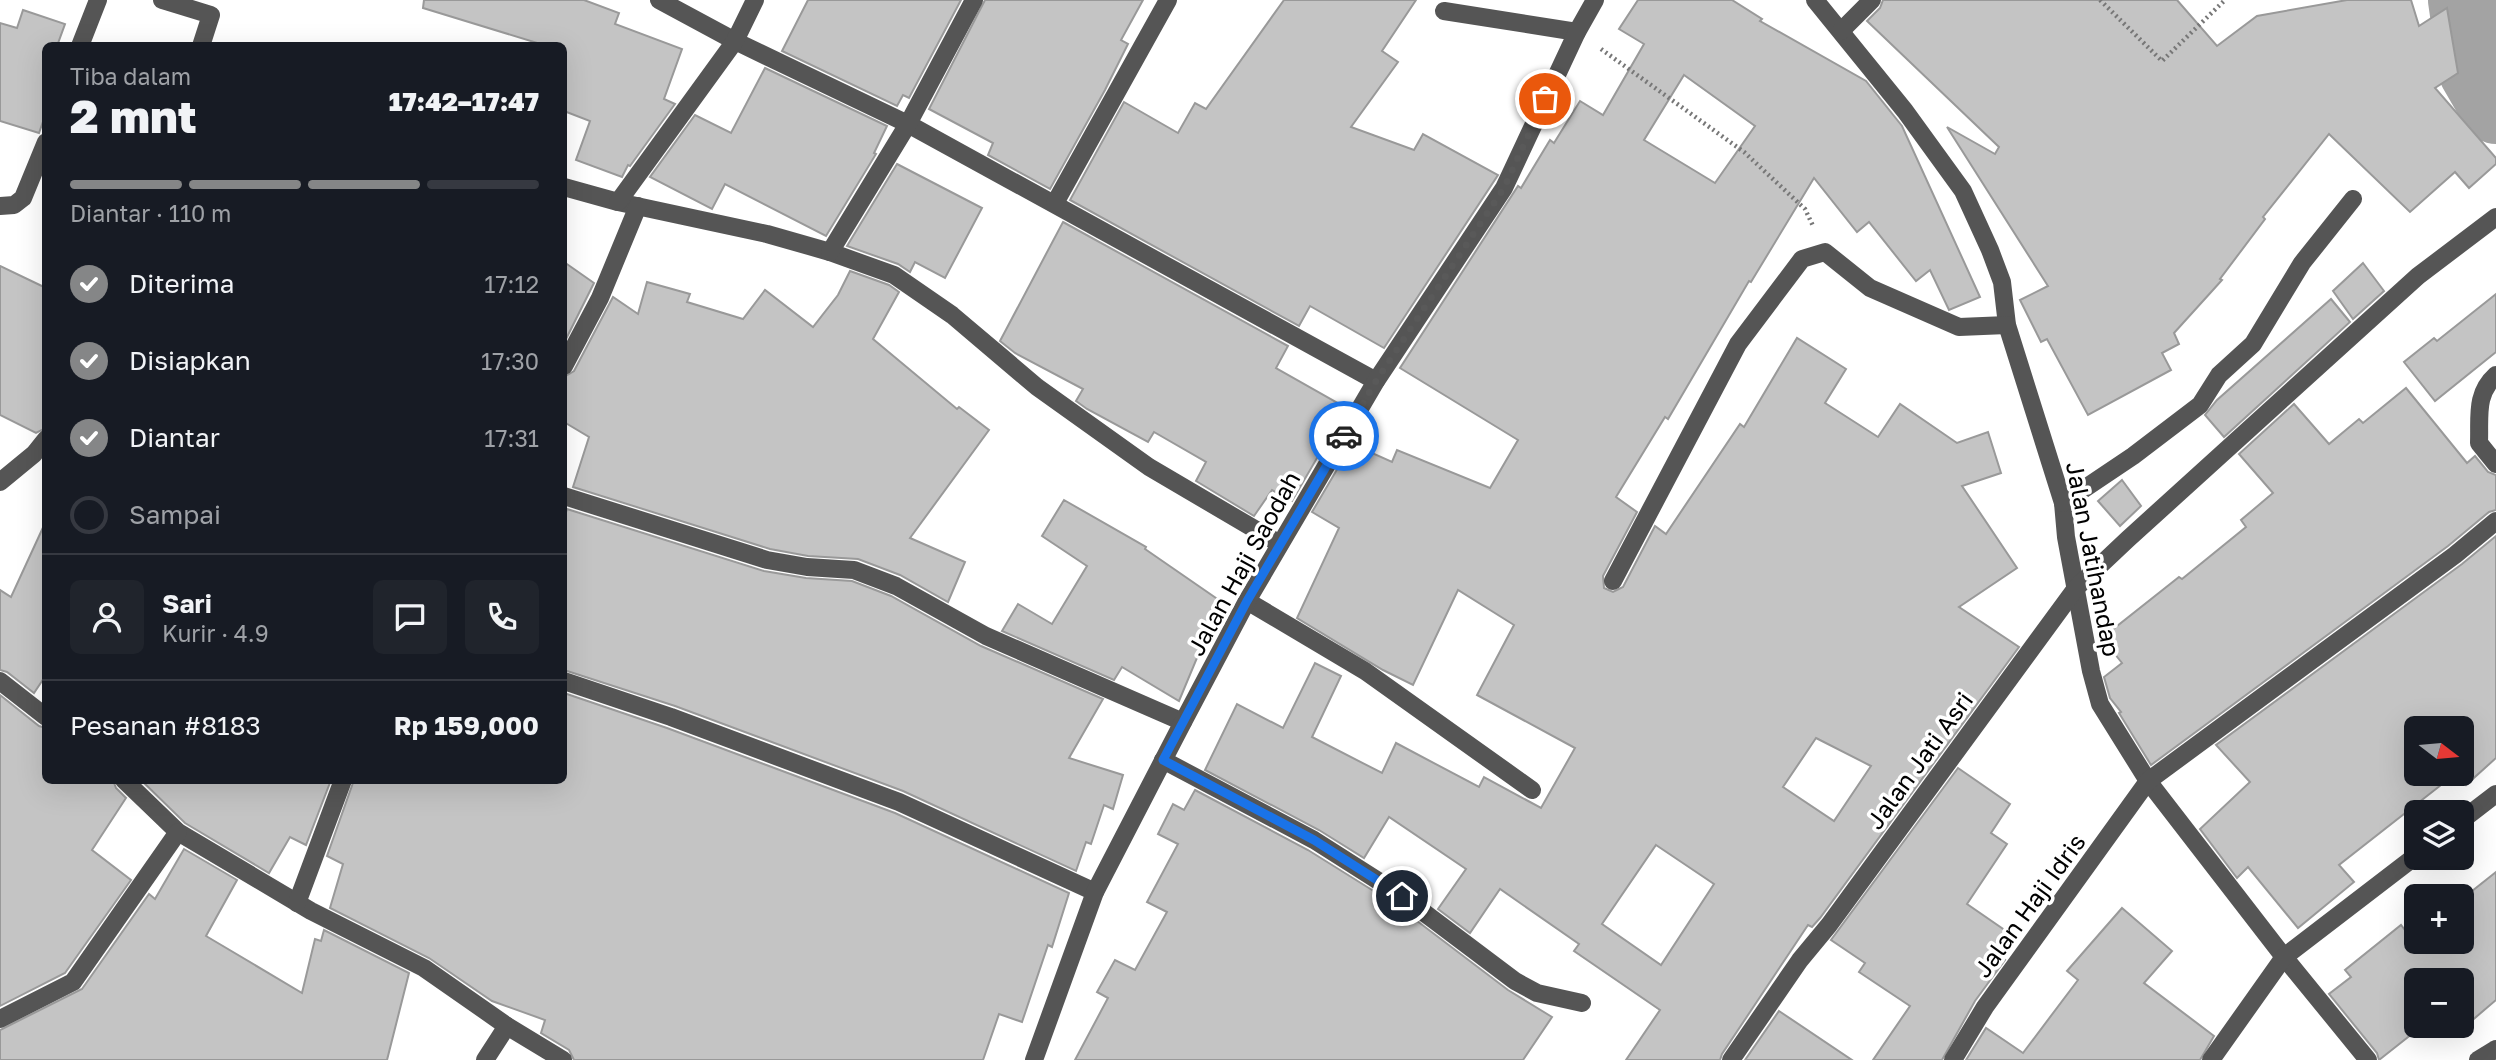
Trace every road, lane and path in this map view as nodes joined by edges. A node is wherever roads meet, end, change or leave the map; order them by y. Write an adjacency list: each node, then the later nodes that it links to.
1 (98, 0): 16 (street)
2 (162, 0): 17 (street)
3 (659, 0): 15 (street)
4 (755, 0): 15 (street)
5 (974, 0): 18 (street)
6 (1168, 0): 23 (street)
7 (1595, 0): 14 (street, Jalan Haji Saodah)
8 (1815, 0): 13 (street, Jalan Jatihandap)
9 (1872, 0): 13 (street)
10 (2100, 0): 11 (path)
11 (2225, 0)
12 (1444, 11): 14 (street)
13 (1841, 31): 29 (street, Jalan Jatihandap)
14 (1577, 32): 28 (path); 32 (street, Jalan Haji Saodah)
15 (735, 41): 18 (street); 22 (street)
16 (82, 42)
17 (202, 42)
18 (908, 124): 23 (street); 27 (street)
19 (42, 152): 24 (street)
20 (567, 188): 22 (street)
21 (2353, 198): 37 (street)
22 (618, 202): 25 (street)
23 (1055, 203): 32 (street)
24 (0, 206)
25 (638, 206): 27 (street); 30 (street)
26 (2496, 217): 41 (street, Jalan Jati Asri)
27 (830, 251): 39 (street)
28 (1825, 252): 29 (street); 40 (street)
29 (2007, 325): 37 (street, Jalan Jatihandap)
30 (567, 360)
31 (2496, 375): 34 (street)
32 (1376, 381): 39 (street, Jalan Haji Saodah)
33 (40, 457): 35 (street)
34 (2496, 464)
35 (0, 482)
36 (567, 497): 46 (street)
37 (2063, 503): 41 (street, Jalan Jatihandap)
38 (2496, 521): 48 (street, Jalan Haji Idris)
39 (1280, 544): 42 (street, Jalan Haji Saodah)
40 (1613, 581)
41 (2076, 588): 48 (street, Jalan Jatihandap); 66 (street, Jalan Jati Asri)
42 (1247, 601): 46 (street, Jalan Haji Saodah); 51 (street)
43 (0, 681): 45 (street)
44 (567, 682): 56 (street)
45 (42, 714)
46 (1183, 722): 47 (street, Jalan Haji Saodah)
47 (1163, 760): 56 (street, Jalan Haji Saodah); 59 (street)
48 (2148, 781): 58 (street, Jalan Jatihandap); 67 (street, Jalan Haji Idris)
49 (128, 784): 54 (street)
50 (342, 784): 57 (street)
51 (1532, 790)
52 (2496, 794): 53 (street)
53 (2474, 811)
54 (178, 832): 57 (street); 60 (street)
55 (2404, 865): 58 (street)
56 (1095, 892): 65 (street, Jalan Haji Saodah)
57 (297, 903): 61 (street)
58 (2284, 957): 68 (street); 69 (street, Jalan Jatihandap)
59 (1582, 1003)
60 (0, 1019)
61 (506, 1026): 63 (street); 64 (street)
62 (2496, 1049): 70 (street)
63 (485, 1060)
64 (562, 1060)
65 (1034, 1060)
66 (1731, 1060)
67 (1953, 1060)
68 (2211, 1060)
69 (2368, 1060)
70 (2478, 1060)

